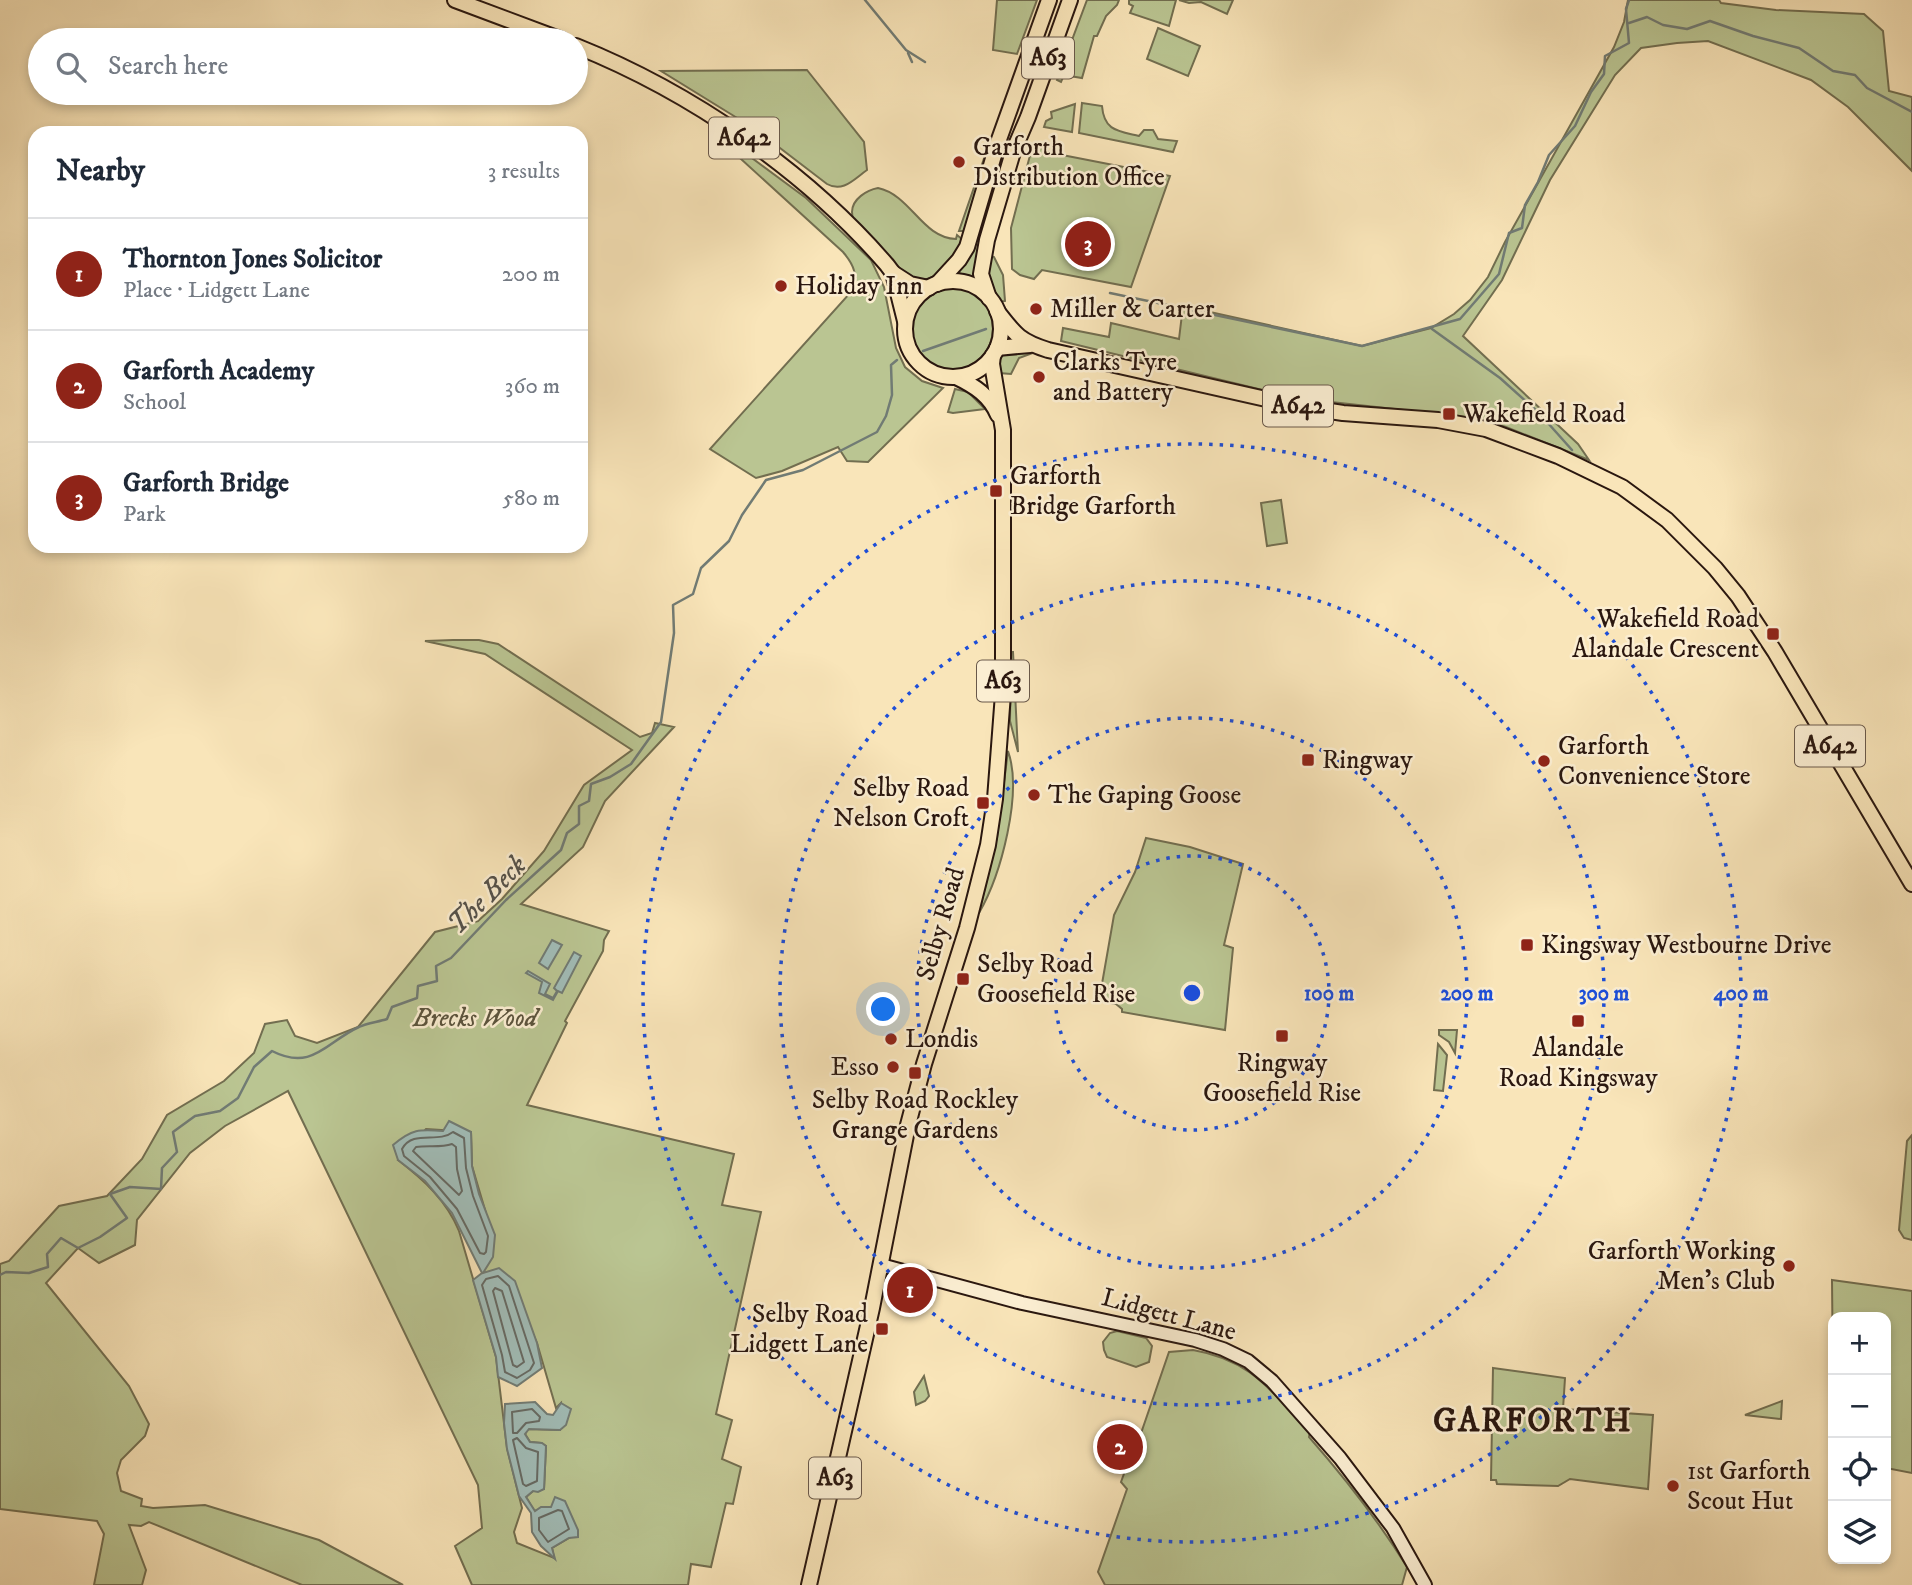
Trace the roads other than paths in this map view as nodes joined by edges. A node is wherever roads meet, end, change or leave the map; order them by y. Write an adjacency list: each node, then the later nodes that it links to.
1 (454, 0): 4 (main road)
2 (1049, 0): 7 (main road, A63)
3 (1070, 0): 8 (main road, A63)
4 (530, 28)
5 (588, 51): 6 (main road, A642)
6 (892, 273): 7 (main road, A642); 9 (main road, A642)
7 (933, 286): 8 (main road); 9 (main road)
8 (993, 304): 10 (main road, A642); 11 (main road)
9 (905, 321): 12 (main road)
10 (1030, 345): 11 (main road, A642); 14 (main road, A642)
11 (995, 352): 12 (main road); 13 (main road, Selby Road / A63)
12 (956, 377): 13 (main road, Selby Road / A63)
13 (1003, 430): 15 (main road, Selby Road / A63)
14 (1912, 884)
15 (880, 1265): 16 (main road, Selby Road / A63); 17 (main road, Lidgett Lane)
16 (809, 1585)
17 (1425, 1585)

